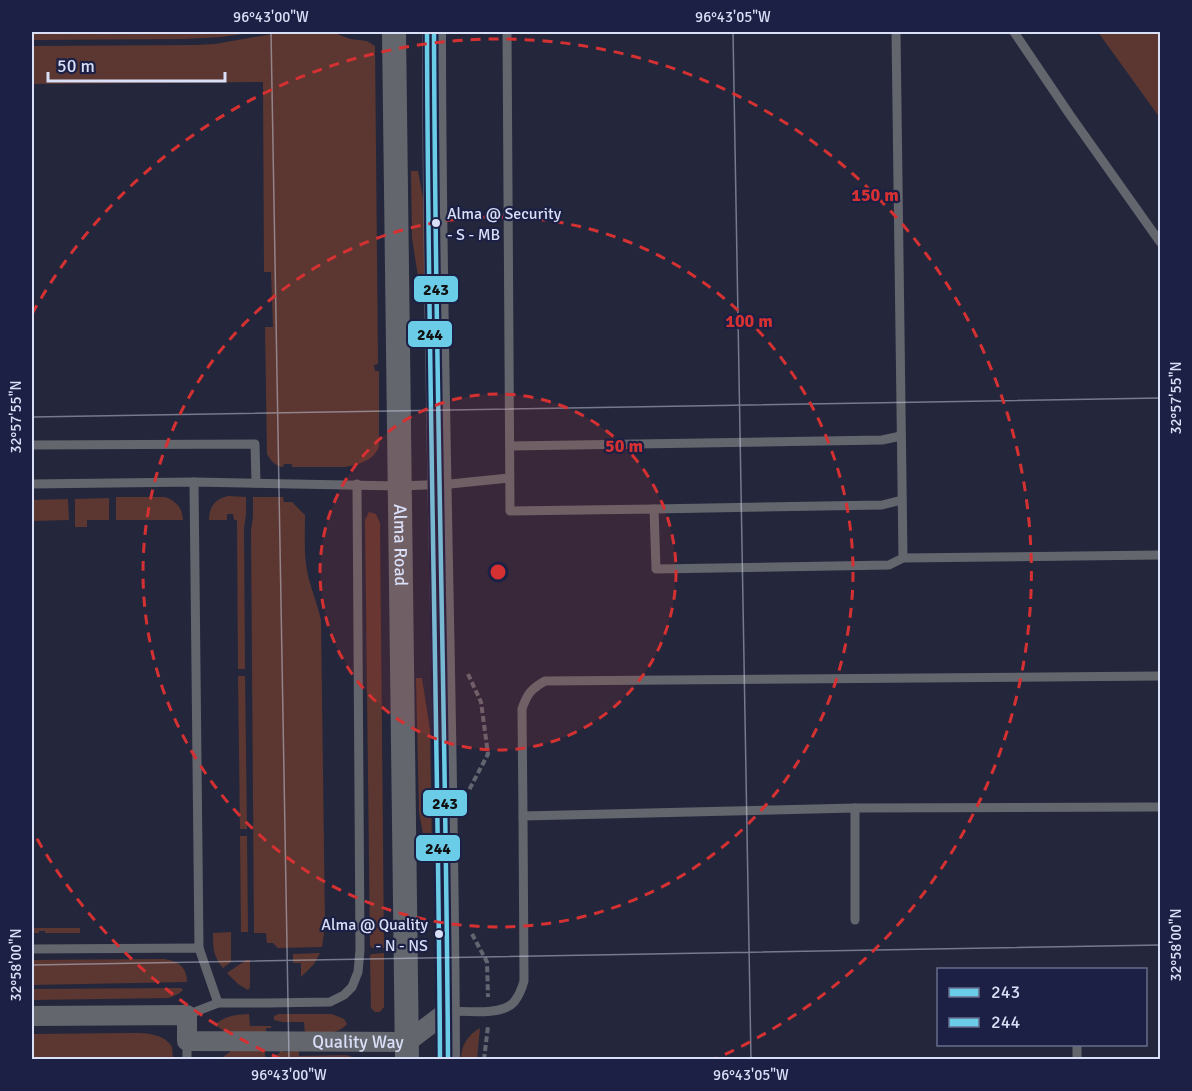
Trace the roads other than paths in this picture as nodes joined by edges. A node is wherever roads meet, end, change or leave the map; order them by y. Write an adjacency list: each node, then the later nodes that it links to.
1 (394, 32): 16 (street, Alma Road)
2 (434, 32): 15 (street)
3 (507, 32): 9 (lane)
4 (896, 32): 7 (lane)
5 (1014, 32): 6 (lane)
6 (1161, 242)
7 (901, 436): 9 (lane); 17 (lane)
8 (32, 445): 12 (lane)
9 (510, 446): 10 (lane)
10 (509, 478): 15 (lane); 18 (lane)
11 (194, 482): 12 (lane); 13 (lane); 26 (lane)
12 (256, 483): 14 (lane)
13 (32, 484)
14 (357, 484): 16 (lane); 28 (lane)
15 (440, 485): 16 (lane); 29 (street)
16 (400, 486): 33 (street, Alma Road)
17 (902, 500): 18 (lane); 20 (lane)
18 (654, 509): 20 (lane)
19 (1161, 555): 20 (lane)
20 (903, 558)
21 (1161, 676): 24 (lane)
22 (1161, 807): 23 (lane)
23 (855, 808): 24 (lane); 25 (lane)
24 (523, 816): 29 (lane)
25 (855, 920)
26 (199, 948): 27 (lane); 28 (lane)
27 (32, 949)
28 (218, 1003): 30 (lane)
29 (448, 1011): 33 (street, Quality Way); 34 (street)
30 (187, 1015): 31 (street); 32 (street, Quality Way)
31 (32, 1016)
32 (187, 1050): 33 (street, Quality Way)
33 (407, 1051)
34 (448, 1059)

